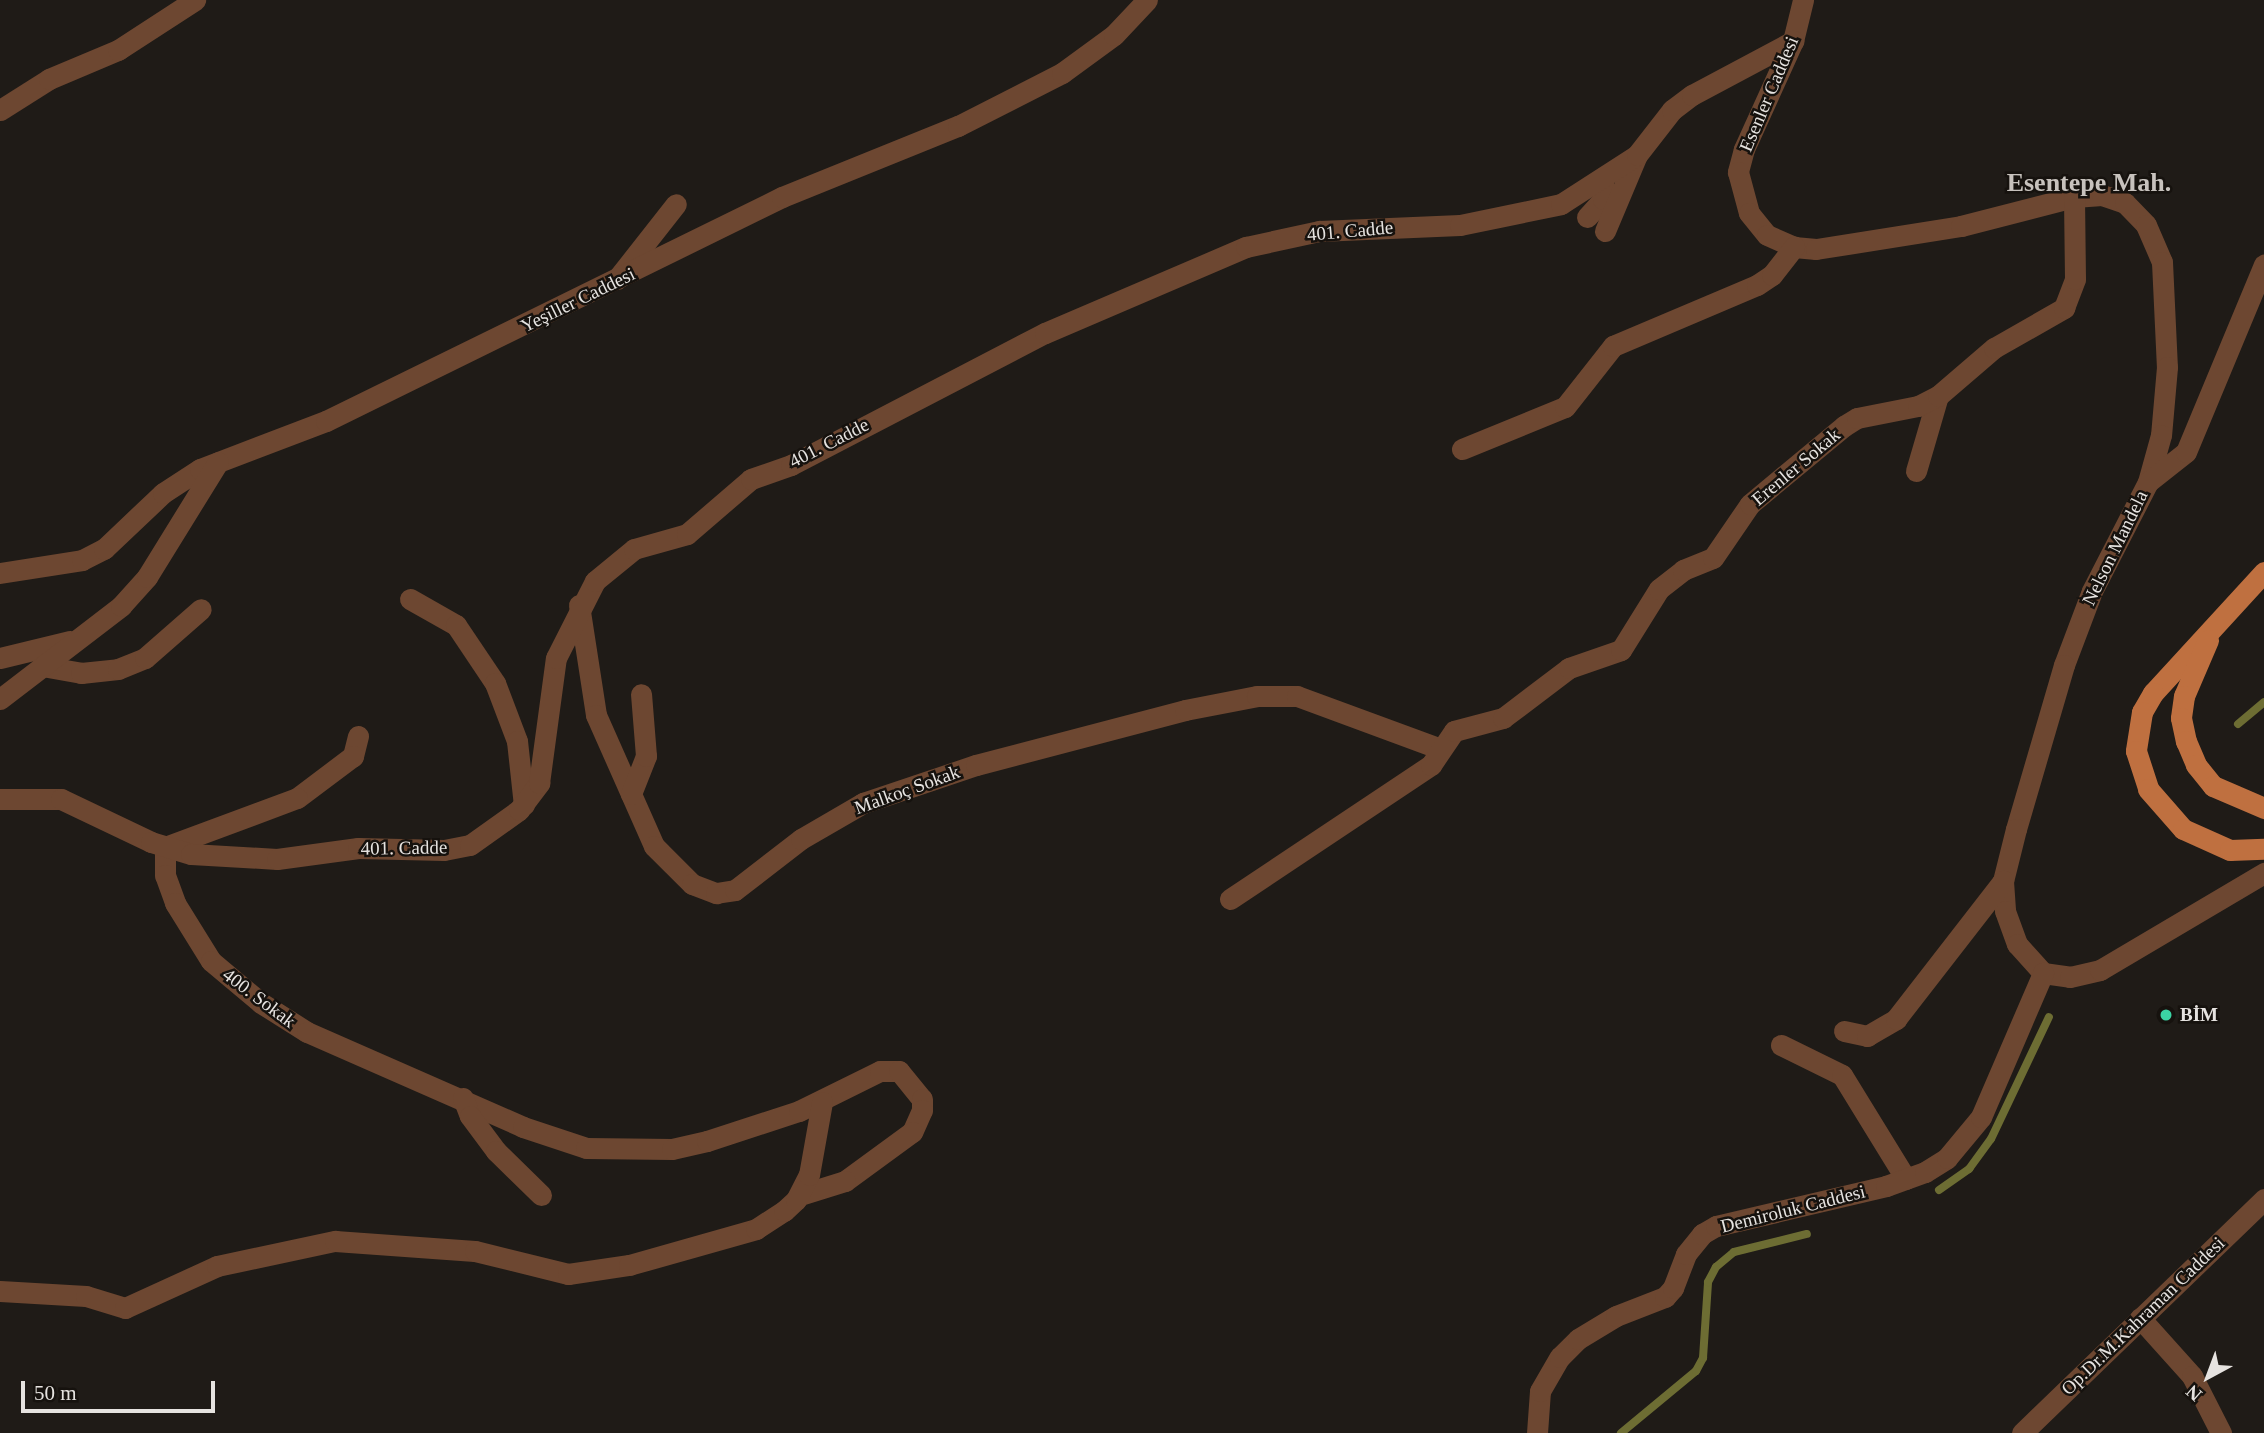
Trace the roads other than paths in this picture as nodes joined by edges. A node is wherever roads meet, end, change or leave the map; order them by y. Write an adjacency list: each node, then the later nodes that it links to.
1 (195, 0): 5 (street)
2 (1146, 0): 14 (street, Yeşiller Caddesi)
3 (1805, 2): 4 (street, Esenler Caddesi)
4 (1793, 41): 6 (street, 401. Cadde); 12 (street, Esenler Caddesi)
5 (0, 110)
6 (1637, 155): 7 (street, 401. Cadde); 11 (street)
7 (1603, 179): 10 (street); 23 (street, 401. Cadde)
8 (2074, 197): 12 (street, Nelson Mandela); 15 (street, Erenler Sokak); 19 (street, Nelson Mandela)
9 (676, 204): 14 (street)
10 (1587, 217)
11 (1605, 231)
12 (1794, 247): 16 (street)
13 (2264, 265): 19 (street)
14 (614, 284): 17 (street, Yeşiller Caddesi)
15 (1938, 396): 18 (street); 32 (street, Erenler Sokak)
16 (1462, 450)
17 (218, 462): 21 (street, Yeşiller Caddesi); 26 (street)
18 (1916, 471)
19 (2148, 482): 40 (street, Nelson Mandela)
20 (2264, 572): 25 (main road)
21 (0, 573)
22 (410, 599): 35 (street)
23 (579, 605): 33 (street, Malkoç Sokak); 35 (street, 401. Cadde)
24 (201, 608): 28 (street)
25 (2213, 629): 36 (main road); 38 (main road)
26 (79, 639): 27 (street); 28 (street)
27 (0, 657)
28 (42, 666): 30 (street)
29 (641, 694): 33 (street)
30 (0, 699)
31 (358, 736): 37 (street)
32 (1438, 748): 33 (street, Malkoç Sokak); 41 (street, Erenler Sokak)
33 (631, 794)
34 (0, 799): 37 (street, 401. Cadde)
35 (524, 805): 37 (street, 401. Cadde)
36 (2264, 808)
37 (165, 847): 45 (street, 400. Sokak)
38 (2264, 849)
39 (2264, 873): 42 (street)
40 (2003, 881): 42 (street, Nelson Mandela); 43 (street)
41 (1230, 899)
42 (2043, 973): 47 (street, Demiroluk Caddesi)
43 (1844, 1031)
44 (1781, 1045): 47 (street)
45 (463, 1098): 46 (street, 400. Sokak); 48 (street)
46 (822, 1102): 49 (street); 49 (street, 400. Sokak)
47 (1906, 1179): 53 (street, Demiroluk Caddesi)
48 (541, 1195)
49 (800, 1195): 51 (street)
50 (2264, 1199): 52 (street, Op.Dr.M.Kahraman Caddesi)
51 (0, 1291)
52 (2140, 1318): 54 (street, Op.Dr.M.Kahraman Caddesi); 55 (street)
53 (1537, 1433)
54 (2022, 1433)
55 (2221, 1433)

